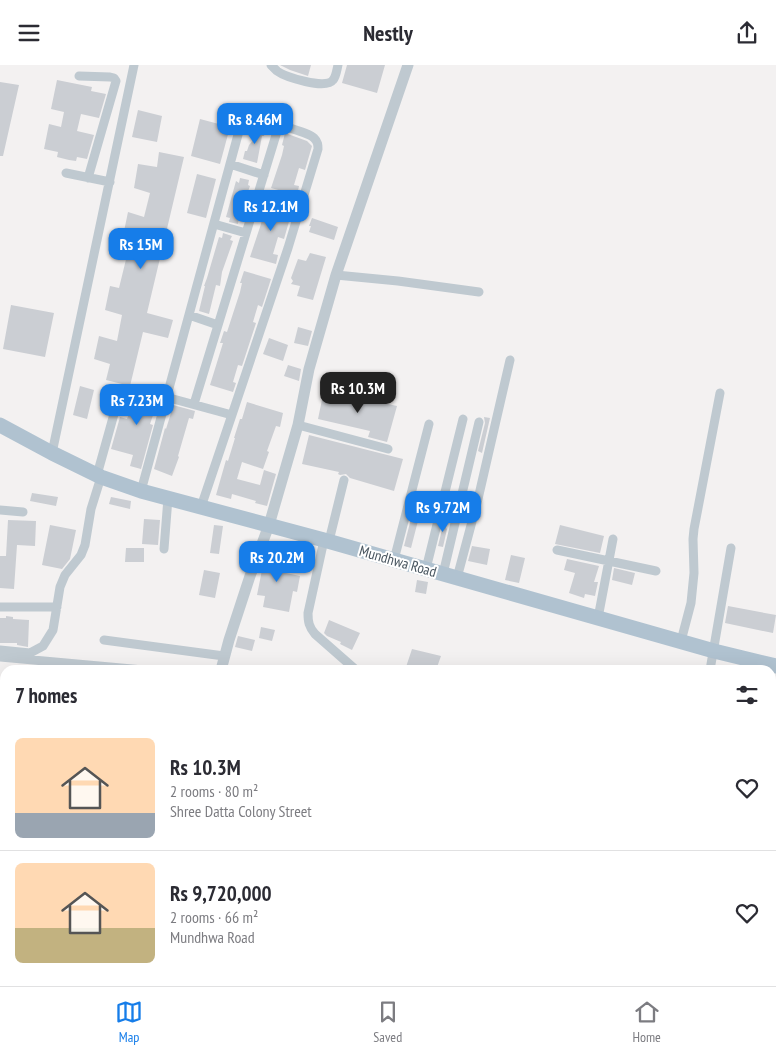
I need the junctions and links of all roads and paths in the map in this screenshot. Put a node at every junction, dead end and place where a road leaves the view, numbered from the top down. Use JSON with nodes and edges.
{"nodes":[{"id":1,"x":134,"y":65,"type":"edge"},
{"id":2,"x":271,"y":65,"type":"edge"},
{"id":3,"x":338,"y":65,"type":"edge"},
{"id":4,"x":408,"y":65,"type":"edge"},
{"id":5,"x":79,"y":76,"type":"dead end"},
{"id":6,"x":279,"y":125,"type":"junction"},
{"id":7,"x":230,"y":164,"type":"junction"},
{"id":8,"x":66,"y":173,"type":"dead end"},
{"id":9,"x":264,"y":175,"type":"junction"},
{"id":10,"x":88,"y":178,"type":"junction"},
{"id":11,"x":110,"y":182,"type":"junction"},
{"id":12,"x":214,"y":224,"type":"junction"},
{"id":13,"x":246,"y":233,"type":"junction"},
{"id":14,"x":336,"y":275,"type":"junction"},
{"id":15,"x":478,"y":293,"type":"dead end"},
{"id":16,"x":189,"y":315,"type":"junction"},
{"id":17,"x":218,"y":325,"type":"junction"},
{"id":18,"x":510,"y":360,"type":"dead end"},
{"id":19,"x":720,"y":393,"type":"dead end"},
{"id":20,"x":119,"y":396,"type":"dead end"},
{"id":21,"x":166,"y":397,"type":"junction"},
{"id":22,"x":194,"y":404,"type":"junction"},
{"id":23,"x":232,"y":415,"type":"junction"},
{"id":24,"x":463,"y":419,"type":"dead end"},
{"id":25,"x":479,"y":422,"type":"dead end"},
{"id":26,"x":429,"y":424,"type":"dead end"},
{"id":27,"x":0,"y":425,"type":"edge"},
{"id":28,"x":298,"y":425,"type":"junction"},
{"id":29,"x":388,"y":449,"type":"dead end"},
{"id":30,"x":52,"y":453,"type":"junction"},
{"id":31,"x":99,"y":476,"type":"junction"},
{"id":32,"x":344,"y":480,"type":"dead end"},
{"id":33,"x":141,"y":491,"type":"junction"},
{"id":34,"x":168,"y":498,"type":"junction"},
{"id":35,"x":202,"y":507,"type":"junction"},
{"id":36,"x":0,"y":510,"type":"edge"},
{"id":37,"x":23,"y":512,"type":"dead end"},
{"id":38,"x":269,"y":525,"type":"junction"},
{"id":39,"x":613,"y":539,"type":"dead end"},
{"id":40,"x":326,"y":541,"type":"junction"},
{"id":41,"x":731,"y":548,"type":"dead end"},
{"id":42,"x":164,"y":549,"type":"dead end"},
{"id":43,"x":557,"y":550,"type":"dead end"},
{"id":44,"x":394,"y":560,"type":"junction"},
{"id":45,"x":609,"y":562,"type":"junction"},
{"id":46,"x":426,"y":569,"type":"junction"},
{"id":47,"x":656,"y":571,"type":"dead end"},
{"id":48,"x":450,"y":576,"type":"junction"},
{"id":49,"x":0,"y":607,"type":"edge"},
{"id":50,"x":57,"y":607,"type":"junction"},
{"id":51,"x":598,"y":618,"type":"junction"},
{"id":52,"x":104,"y":640,"type":"dead end"},
{"id":53,"x":681,"y":641,"type":"junction"},
{"id":54,"x":0,"y":651,"type":"edge"},
{"id":55,"x":714,"y":651,"type":"junction"},
{"id":56,"x":224,"y":656,"type":"junction"},
{"id":57,"x":0,"y":657,"type":"edge"},
{"id":58,"x":88,"y":665,"type":"edge"},
{"id":59,"x":222,"y":665,"type":"edge"},
{"id":60,"x":350,"y":665,"type":"edge"},
{"id":61,"x":711,"y":665,"type":"edge"},
{"id":62,"x":776,"y":665,"type":"edge"}],
"edges":[{"from":1,"to":11,"type":"street"},
{"from":2,"to":3,"type":"street"},
{"from":4,"to":14,"type":"street"},
{"from":5,"to":10,"type":"street"},
{"from":6,"to":7,"type":"street"},
{"from":6,"to":9,"type":"street"},
{"from":6,"to":23,"type":"street"},
{"from":7,"to":9,"type":"street"},
{"from":7,"to":12,"type":"street"},
{"from":8,"to":10,"type":"street"},
{"from":9,"to":13,"type":"street"},
{"from":10,"to":11,"type":"street"},
{"from":11,"to":30,"type":"street"},
{"from":12,"to":13,"type":"street"},
{"from":12,"to":16,"type":"street"},
{"from":13,"to":17,"type":"street"},
{"from":14,"to":15,"type":"street"},
{"from":14,"to":28,"type":"street"},
{"from":16,"to":17,"type":"street"},
{"from":16,"to":21,"type":"street"},
{"from":17,"to":22,"type":"street"},
{"from":18,"to":48,"type":"street"},
{"from":19,"to":53,"type":"street"},
{"from":20,"to":31,"type":"street"},
{"from":21,"to":22,"type":"street"},
{"from":21,"to":33,"type":"street"},
{"from":22,"to":23,"type":"street"},
{"from":23,"to":35,"type":"street"},
{"from":24,"to":46,"type":"street"},
{"from":25,"to":48,"type":"street"},
{"from":26,"to":44,"type":"street"},
{"from":27,"to":30,"type":"main road","name":"Mundhwa Road"},
{"from":28,"to":29,"type":"street"},
{"from":28,"to":38,"type":"street"},
{"from":30,"to":31,"type":"main road","name":"Mundhwa Road"},
{"from":31,"to":33,"type":"main road","name":"Mundhwa Road"},
{"from":31,"to":50,"type":"street"},
{"from":32,"to":40,"type":"street"},
{"from":33,"to":34,"type":"main road","name":"Mundhwa Road"},
{"from":34,"to":35,"type":"main road","name":"Mundhwa Road"},
{"from":34,"to":42,"type":"street"},
{"from":35,"to":38,"type":"main road","name":"Mundhwa Road"},
{"from":36,"to":37,"type":"street"},
{"from":38,"to":40,"type":"main road","name":"Mundhwa Road"},
{"from":38,"to":56,"type":"street"},
{"from":39,"to":45,"type":"street"},
{"from":40,"to":44,"type":"main road","name":"Mundhwa Road"},
{"from":40,"to":60,"type":"street"},
{"from":41,"to":55,"type":"street"},
{"from":43,"to":45,"type":"street"},
{"from":44,"to":46,"type":"main road","name":"Mundhwa Road"},
{"from":45,"to":47,"type":"street"},
{"from":45,"to":51,"type":"street"},
{"from":46,"to":48,"type":"main road","name":"Mundhwa Road"},
{"from":48,"to":51,"type":"main road","name":"Mundhwa Road"},
{"from":49,"to":50,"type":"street"},
{"from":50,"to":54,"type":"street"},
{"from":51,"to":53,"type":"main road","name":"Mundhwa Road"},
{"from":52,"to":56,"type":"street"},
{"from":53,"to":55,"type":"main road","name":"Mundhwa Road"},
{"from":55,"to":61,"type":"street"},
{"from":55,"to":62,"type":"main road","name":"Mundhwa Road"},
{"from":56,"to":59,"type":"street"},
{"from":57,"to":58,"type":"street"}]}
